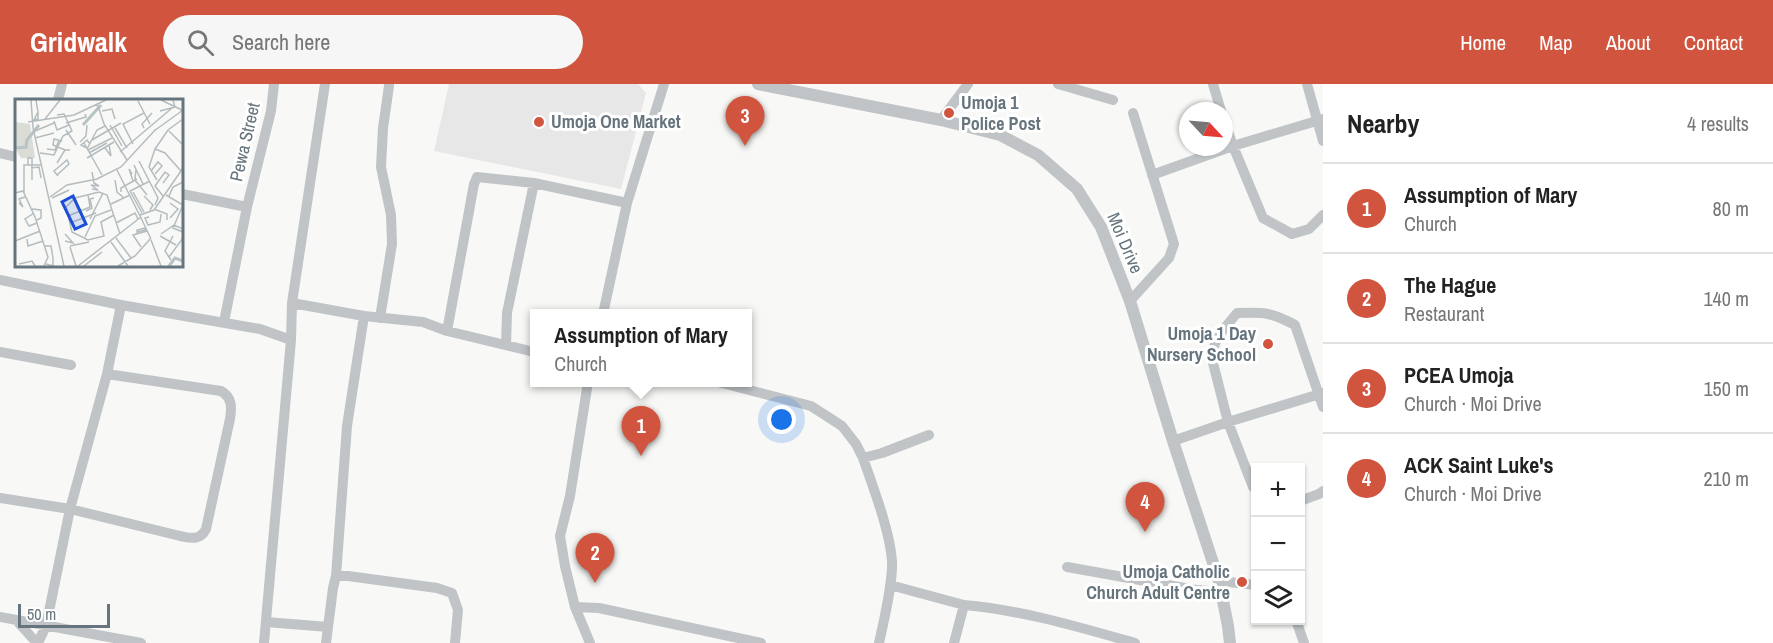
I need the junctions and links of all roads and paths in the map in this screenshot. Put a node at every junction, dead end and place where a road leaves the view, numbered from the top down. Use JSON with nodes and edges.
{"nodes":[{"id":1,"x":62,"y":84,"type":"edge"},
{"id":2,"x":274,"y":84,"type":"edge"},
{"id":3,"x":325,"y":84,"type":"edge"},
{"id":4,"x":664,"y":84,"type":"edge"},
{"id":5,"x":758,"y":84,"type":"edge"},
{"id":6,"x":968,"y":84,"type":"edge"},
{"id":7,"x":1058,"y":84,"type":"edge"},
{"id":8,"x":1213,"y":84,"type":"edge"},
{"id":9,"x":1307,"y":84,"type":"edge"},
{"id":10,"x":389,"y":86,"type":"dead end"},
{"id":11,"x":790,"y":87,"type":"edge"},
{"id":12,"x":58,"y":99,"type":"edge"},
{"id":13,"x":1113,"y":100,"type":"dead end"},
{"id":14,"x":1218,"y":102,"type":"edge"},
{"id":15,"x":1133,"y":113,"type":"dead end"},
{"id":16,"x":940,"y":120,"type":"junction"},
{"id":17,"x":1320,"y":120,"type":"edge"},
{"id":18,"x":1323,"y":141,"type":"edge"},
{"id":19,"x":1233,"y":146,"type":"joint"},
{"id":20,"x":0,"y":153,"type":"edge"},
{"id":21,"x":1205,"y":156,"type":"edge"},
{"id":22,"x":15,"y":157,"type":"edge"},
{"id":23,"x":1152,"y":175,"type":"junction"},
{"id":24,"x":534,"y":183,"type":"junction"},
{"id":25,"x":183,"y":194,"type":"edge"},
{"id":26,"x":627,"y":203,"type":"junction"},
{"id":27,"x":247,"y":207,"type":"junction"},
{"id":28,"x":1323,"y":215,"type":"edge"},
{"id":29,"x":0,"y":280,"type":"edge"},
{"id":30,"x":1130,"y":301,"type":"junction"},
{"id":31,"x":292,"y":303,"type":"junction"},
{"id":32,"x":121,"y":304,"type":"junction"},
{"id":33,"x":604,"y":309,"type":"edge"},
{"id":34,"x":364,"y":316,"type":"junction"},
{"id":35,"x":380,"y":318,"type":"junction"},
{"id":36,"x":224,"y":322,"type":"junction"},
{"id":37,"x":447,"y":331,"type":"junction"},
{"id":38,"x":291,"y":339,"type":"junction"},
{"id":39,"x":506,"y":345,"type":"junction"},
{"id":40,"x":530,"y":351,"type":"edge"},
{"id":41,"x":0,"y":352,"type":"edge"},
{"id":42,"x":71,"y":365,"type":"dead end"},
{"id":43,"x":107,"y":374,"type":"junction"},
{"id":44,"x":587,"y":387,"type":"edge"},
{"id":45,"x":737,"y":387,"type":"edge"},
{"id":46,"x":1321,"y":393,"type":"edge"},
{"id":47,"x":1323,"y":406,"type":"edge"},
{"id":48,"x":1228,"y":422,"type":"junction"},
{"id":49,"x":929,"y":435,"type":"dead end"},
{"id":50,"x":1173,"y":441,"type":"junction"},
{"id":51,"x":863,"y":458,"type":"junction"},
{"id":52,"x":1251,"y":482,"type":"edge"},
{"id":53,"x":1323,"y":490,"type":"edge"},
{"id":54,"x":0,"y":498,"type":"edge"},
{"id":55,"x":1305,"y":499,"type":"edge"},
{"id":56,"x":70,"y":508,"type":"junction"},
{"id":57,"x":1066,"y":567,"type":"dead end"},
{"id":58,"x":336,"y":576,"type":"junction"},
{"id":59,"x":890,"y":585,"type":"junction"},
{"id":60,"x":1251,"y":585,"type":"edge"},
{"id":61,"x":1220,"y":587,"type":"junction"},
{"id":62,"x":964,"y":604,"type":"junction"},
{"id":63,"x":575,"y":607,"type":"junction"},
{"id":64,"x":0,"y":617,"type":"edge"},
{"id":65,"x":16,"y":620,"type":"junction"},
{"id":66,"x":266,"y":622,"type":"junction"},
{"id":67,"x":1297,"y":625,"type":"edge"},
{"id":68,"x":46,"y":627,"type":"junction"},
{"id":69,"x":328,"y":627,"type":"junction"},
{"id":70,"x":38,"y":643,"type":"edge"},
{"id":71,"x":141,"y":643,"type":"edge"},
{"id":72,"x":264,"y":643,"type":"edge"},
{"id":73,"x":326,"y":643,"type":"edge"},
{"id":74,"x":455,"y":643,"type":"edge"},
{"id":75,"x":590,"y":643,"type":"edge"},
{"id":76,"x":761,"y":643,"type":"edge"},
{"id":77,"x":879,"y":643,"type":"edge"},
{"id":78,"x":954,"y":643,"type":"edge"},
{"id":79,"x":1135,"y":643,"type":"edge"},
{"id":80,"x":1230,"y":643,"type":"edge"},
{"id":81,"x":1304,"y":643,"type":"edge"}],
"edges":[{"from":1,"to":12,"type":"street"},
{"from":2,"to":27,"type":"street","name":"Pewa Street"},
{"from":3,"to":31,"type":"street"},
{"from":4,"to":26,"type":"street"},
{"from":5,"to":11,"type":"street","name":"Moi Drive"},
{"from":6,"to":16,"type":"street"},
{"from":7,"to":13,"type":"street"},
{"from":8,"to":14,"type":"street"},
{"from":9,"to":17,"type":"street"},
{"from":10,"to":35,"type":"street"},
{"from":11,"to":16,"type":"street","name":"Moi Drive"},
{"from":15,"to":23,"type":"street"},
{"from":16,"to":30,"type":"street","name":"Moi Drive"},
{"from":17,"to":18,"type":"street"},
{"from":17,"to":19,"type":"street"},
{"from":19,"to":28,"type":"street"},
{"from":20,"to":22,"type":"street"},
{"from":21,"to":23,"type":"street"},
{"from":23,"to":30,"type":"street"},
{"from":24,"to":26,"type":"street"},
{"from":24,"to":37,"type":"street"},
{"from":24,"to":39,"type":"street"},
{"from":25,"to":27,"type":"street","name":"Pewa Street"},
{"from":26,"to":33,"type":"street"},
{"from":27,"to":36,"type":"street","name":"Pewa Street"},
{"from":29,"to":32,"type":"street"},
{"from":30,"to":50,"type":"street","name":"Moi Drive"},
{"from":31,"to":34,"type":"street"},
{"from":31,"to":38,"type":"street"},
{"from":32,"to":36,"type":"street"},
{"from":32,"to":43,"type":"street"},
{"from":34,"to":35,"type":"street"},
{"from":34,"to":58,"type":"street"},
{"from":35,"to":37,"type":"street"},
{"from":36,"to":38,"type":"street"},
{"from":37,"to":39,"type":"street"},
{"from":38,"to":66,"type":"street"},
{"from":39,"to":40,"type":"street"},
{"from":41,"to":42,"type":"street"},
{"from":43,"to":56,"type":"street"},
{"from":43,"to":56,"type":"street"},
{"from":44,"to":63,"type":"street"},
{"from":45,"to":51,"type":"street"},
{"from":46,"to":47,"type":"street"},
{"from":46,"to":48,"type":"street"},
{"from":46,"to":48,"type":"street"},
{"from":48,"to":50,"type":"street"},
{"from":48,"to":52,"type":"street"},
{"from":49,"to":51,"type":"street"},
{"from":50,"to":61,"type":"street","name":"Moi Drive"},
{"from":51,"to":59,"type":"street"},
{"from":53,"to":55,"type":"street"},
{"from":54,"to":56,"type":"street"},
{"from":56,"to":68,"type":"street"},
{"from":57,"to":61,"type":"street"},
{"from":58,"to":69,"type":"street"},
{"from":58,"to":74,"type":"street"},
{"from":59,"to":62,"type":"street"},
{"from":59,"to":77,"type":"street"},
{"from":60,"to":61,"type":"street"},
{"from":61,"to":80,"type":"street","name":"Moi Drive"},
{"from":62,"to":78,"type":"street"},
{"from":62,"to":79,"type":"street"},
{"from":63,"to":75,"type":"street"},
{"from":63,"to":76,"type":"street"},
{"from":64,"to":65,"type":"street"},
{"from":65,"to":68,"type":"street"},
{"from":65,"to":70,"type":"street"},
{"from":66,"to":69,"type":"street"},
{"from":66,"to":72,"type":"street"},
{"from":67,"to":81,"type":"street"},
{"from":68,"to":70,"type":"street"},
{"from":68,"to":71,"type":"street"},
{"from":69,"to":73,"type":"street"}]}
